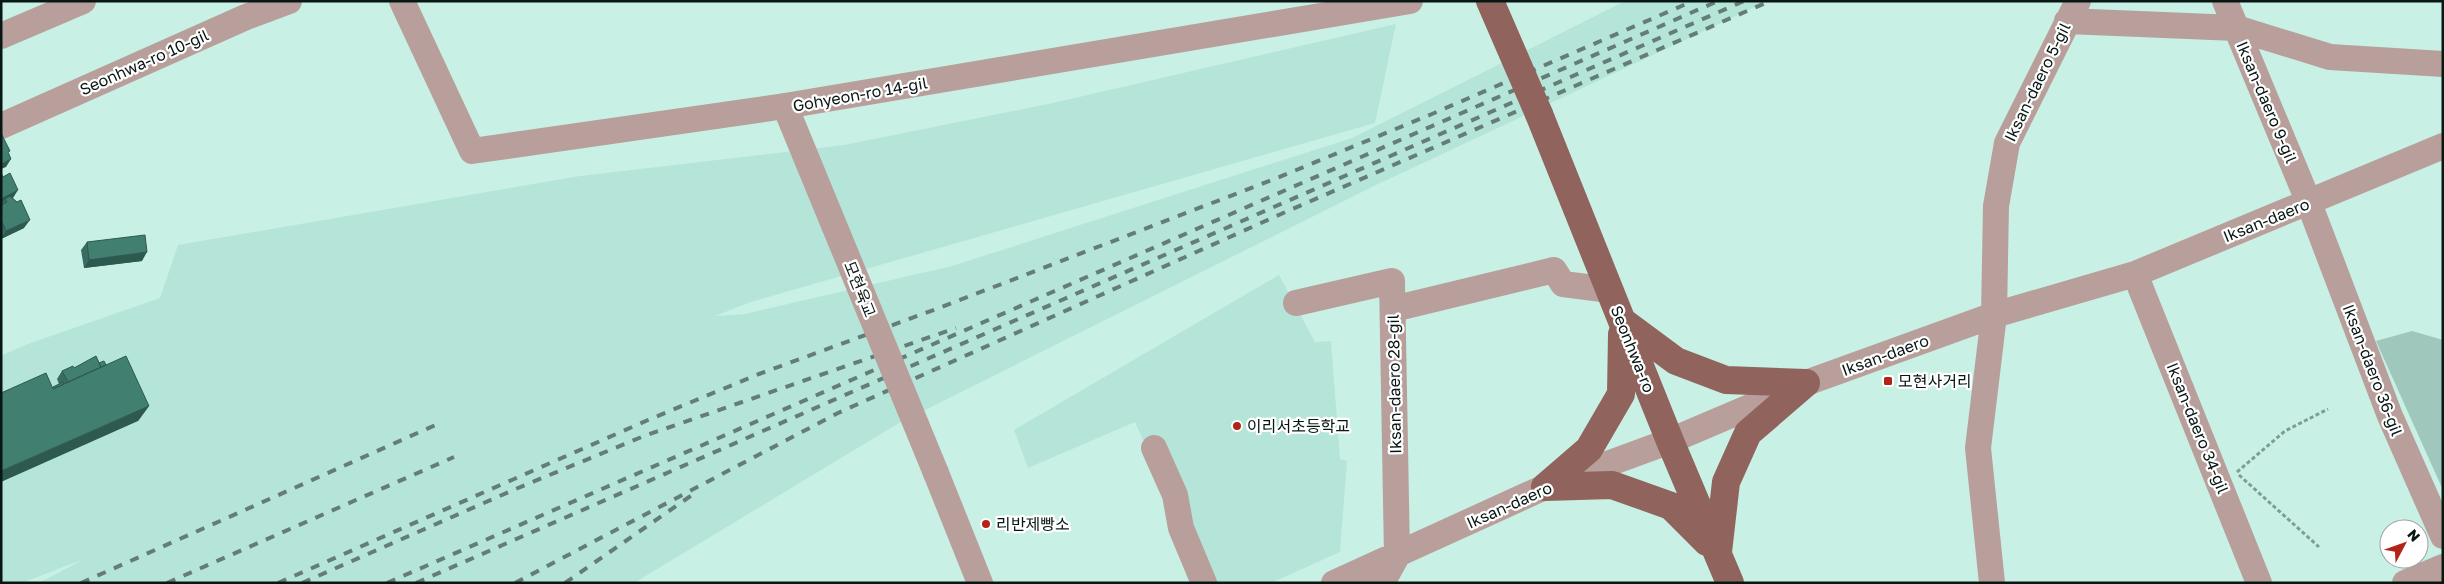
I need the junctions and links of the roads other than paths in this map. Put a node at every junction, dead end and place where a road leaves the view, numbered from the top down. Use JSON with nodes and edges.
{"nodes":[{"id":1,"x":83,"y":1,"type":"edge"},
{"id":2,"x":289,"y":1,"type":"edge"},
{"id":3,"x":402,"y":1,"type":"edge"},
{"id":4,"x":1410,"y":1,"type":"edge"},
{"id":5,"x":1490,"y":1,"type":"edge"},
{"id":6,"x":2225,"y":1,"type":"edge"},
{"id":7,"x":242,"y":9,"type":"edge"},
{"id":8,"x":2072,"y":11,"type":"edge"},
{"id":9,"x":2236,"y":28,"type":"junction"},
{"id":10,"x":1,"y":36,"type":"edge"},
{"id":11,"x":2443,"y":64,"type":"edge"},
{"id":12,"x":785,"y":106,"type":"junction"},
{"id":13,"x":1,"y":126,"type":"edge"},
{"id":14,"x":2443,"y":146,"type":"edge"},
{"id":15,"x":2309,"y":203,"type":"junction"},
{"id":16,"x":2135,"y":274,"type":"junction"},
{"id":17,"x":1610,"y":290,"type":"junction"},
{"id":18,"x":1296,"y":303,"type":"dead end"},
{"id":19,"x":1393,"y":309,"type":"junction"},
{"id":20,"x":1994,"y":315,"type":"junction"},
{"id":21,"x":1622,"y":320,"type":"junction"},
{"id":22,"x":1806,"y":383,"type":"junction"},
{"id":23,"x":1670,"y":441,"type":"junction"},
{"id":24,"x":1154,"y":448,"type":"dead end"},
{"id":25,"x":1545,"y":487,"type":"junction"},
{"id":26,"x":2443,"y":536,"type":"edge"},
{"id":27,"x":1718,"y":554,"type":"junction"},
{"id":28,"x":1397,"y":556,"type":"junction"},
{"id":29,"x":2443,"y":567,"type":"edge"},
{"id":30,"x":980,"y":583,"type":"edge"},
{"id":31,"x":1204,"y":583,"type":"edge"},
{"id":32,"x":1334,"y":583,"type":"edge"},
{"id":33,"x":1382,"y":583,"type":"edge"},
{"id":34,"x":1730,"y":583,"type":"edge"},
{"id":35,"x":1992,"y":583,"type":"edge"},
{"id":36,"x":2260,"y":583,"type":"edge"},
{"id":37,"x":2405,"y":583,"type":"edge"}],
"edges":[{"from":1,"to":10,"type":"street"},
{"from":2,"to":7,"type":"street","name":"Seonhwa-ro 10-gil"},
{"from":3,"to":12,"type":"street","name":"Gohyeon-ro 14-gil"},
{"from":4,"to":12,"type":"street","name":"Gohyeon-ro 14-gil"},
{"from":5,"to":17,"type":"main road","name":"Seonhwa-ro","bridge":true},
{"from":6,"to":9,"type":"street","name":"Iksan-daero 9-gil"},
{"from":7,"to":13,"type":"street","name":"Seonhwa-ro 10-gil"},
{"from":8,"to":9,"type":"street"},
{"from":8,"to":20,"type":"street","name":"Iksan-daero 5-gil"},
{"from":9,"to":11,"type":"street"},
{"from":9,"to":15,"type":"street","name":"Iksan-daero 9-gil"},
{"from":12,"to":30,"type":"street","name":"모현육교","bridge":true},
{"from":14,"to":15,"type":"street","name":"Iksan-daero"},
{"from":15,"to":16,"type":"street","name":"Iksan-daero"},
{"from":15,"to":26,"type":"street","name":"Iksan-daero 36-gil"},
{"from":16,"to":20,"type":"street","name":"Iksan-daero"},
{"from":16,"to":36,"type":"street","name":"Iksan-daero 34-gil"},
{"from":17,"to":19,"type":"street"},
{"from":17,"to":21,"type":"main road","name":"Seonhwa-ro"},
{"from":18,"to":19,"type":"street","name":"Iksan-daero 28-gil"},
{"from":19,"to":28,"type":"street","name":"Iksan-daero 28-gil"},
{"from":20,"to":22,"type":"street","name":"Iksan-daero"},
{"from":20,"to":35,"type":"street","name":"Iksan-daero 5-gil"},
{"from":21,"to":22,"type":"main road"},
{"from":21,"to":23,"type":"main road","name":"Seonhwa-ro"},
{"from":21,"to":25,"type":"main road"},
{"from":22,"to":23,"type":"street","name":"Iksan-daero"},
{"from":22,"to":27,"type":"main road"},
{"from":23,"to":25,"type":"street","name":"Iksan-daero"},
{"from":23,"to":27,"type":"main road","name":"Seonhwa-ro"},
{"from":24,"to":31,"type":"street"},
{"from":25,"to":27,"type":"main road"},
{"from":25,"to":28,"type":"street","name":"Iksan-daero"},
{"from":27,"to":34,"type":"main road","name":"Seonhwa-ro"},
{"from":28,"to":32,"type":"street","name":"Iksan-daero"},
{"from":28,"to":33,"type":"street","name":"Iksan-daero 28-gil"},
{"from":29,"to":37,"type":"street"}]}
